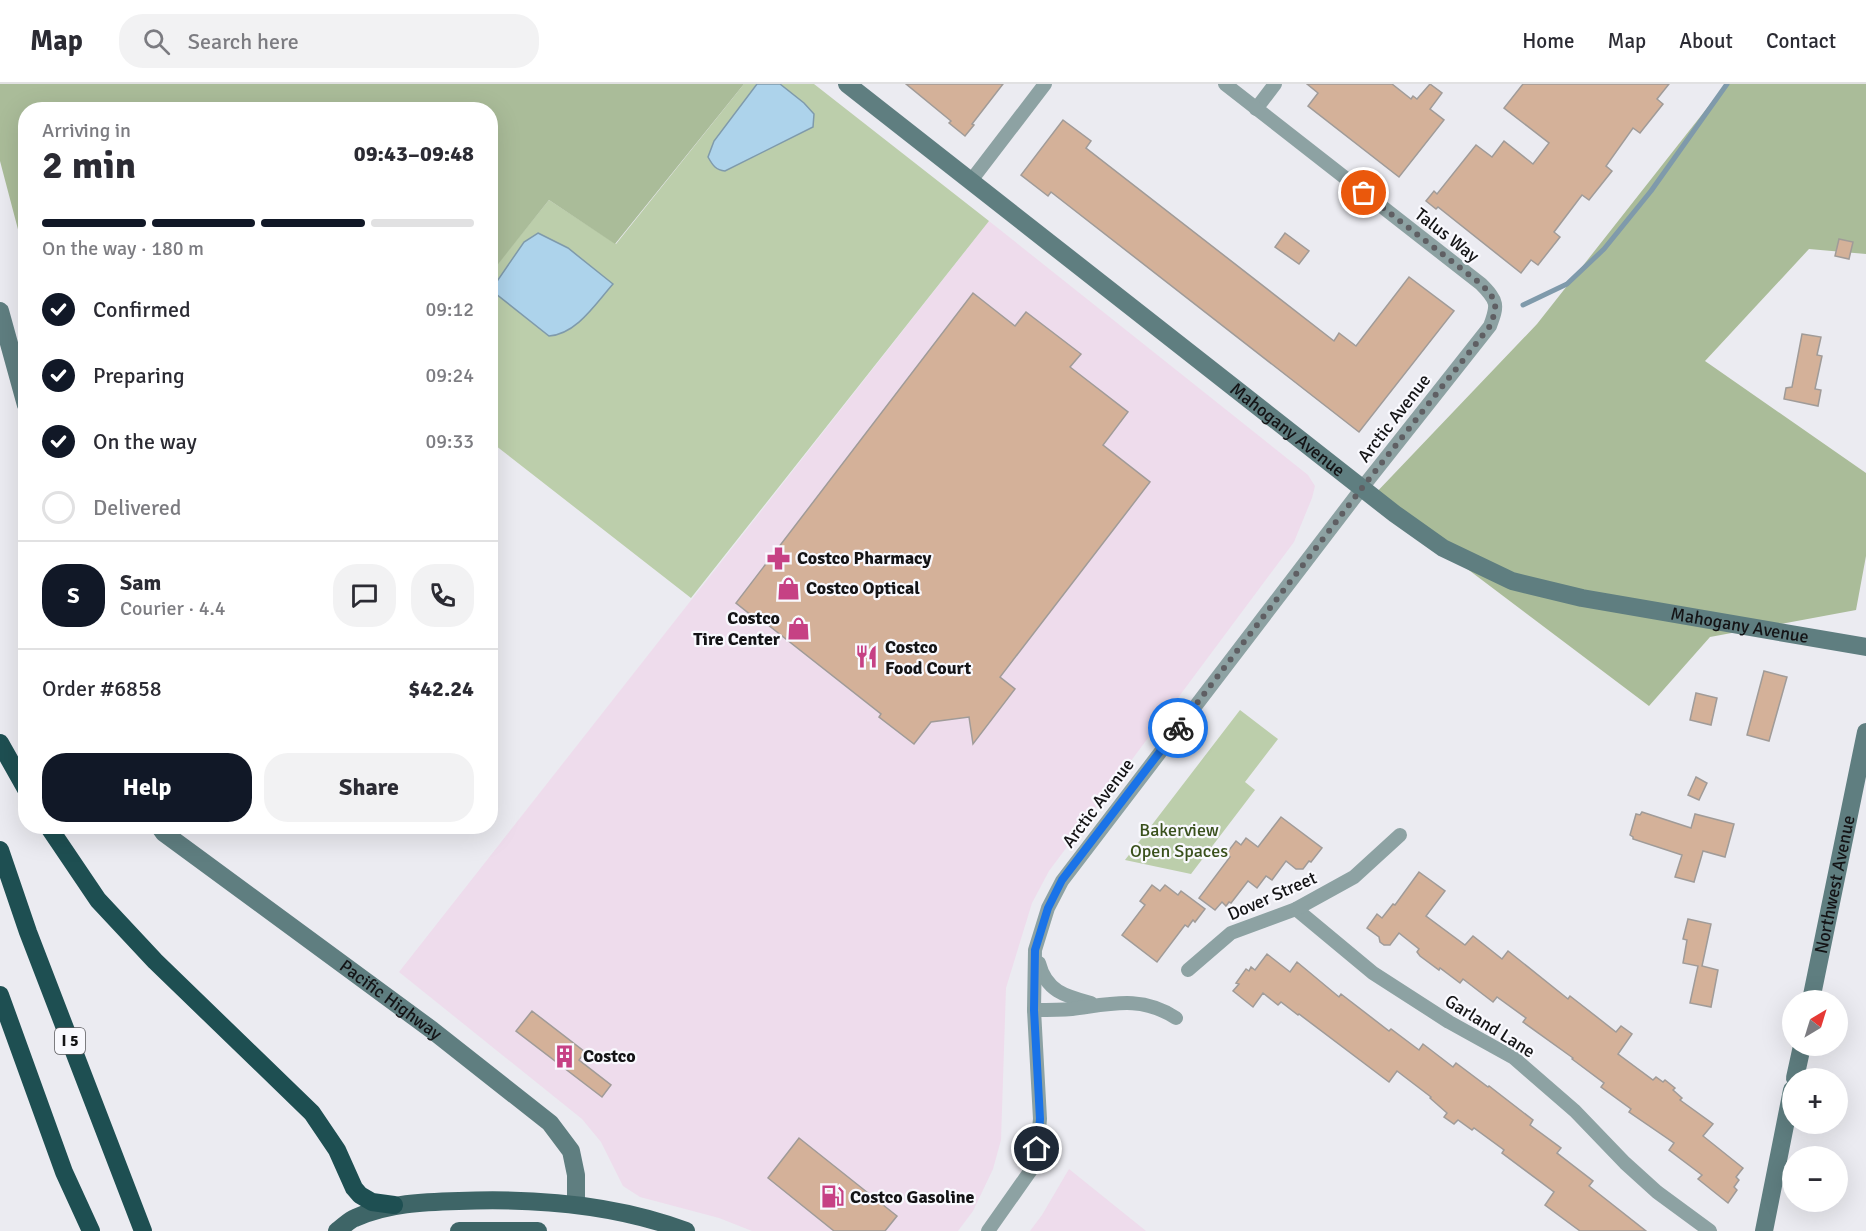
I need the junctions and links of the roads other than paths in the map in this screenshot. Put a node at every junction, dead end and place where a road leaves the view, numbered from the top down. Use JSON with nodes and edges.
{"nodes":[{"id":1,"x":847,"y":84,"type":"edge"},
{"id":2,"x":1045,"y":84,"type":"edge"},
{"id":3,"x":1224,"y":84,"type":"edge"},
{"id":4,"x":1275,"y":84,"type":"edge"},
{"id":5,"x":1256,"y":109,"type":"junction"},
{"id":6,"x":970,"y":182,"type":"junction"},
{"id":7,"x":1496,"y":310,"type":"joint"},
{"id":8,"x":0,"y":312,"type":"edge"},
{"id":9,"x":18,"y":376,"type":"edge"},
{"id":10,"x":1362,"y":488,"type":"junction"},
{"id":11,"x":1866,"y":647,"type":"edge"},
{"id":12,"x":1866,"y":732,"type":"edge"},
{"id":13,"x":0,"y":743,"type":"edge"},
{"id":14,"x":18,"y":775,"type":"edge"},
{"id":15,"x":53,"y":834,"type":"edge"},
{"id":16,"x":165,"y":834,"type":"edge"},
{"id":17,"x":1400,"y":836,"type":"dead end"},
{"id":18,"x":0,"y":850,"type":"edge"},
{"id":19,"x":1296,"y":909,"type":"junction"},
{"id":20,"x":1035,"y":950,"type":"junction"},
{"id":21,"x":1188,"y":970,"type":"dead end"},
{"id":22,"x":1813,"y":990,"type":"edge"},
{"id":23,"x":0,"y":995,"type":"edge"},
{"id":24,"x":1096,"y":1004,"type":"junction"},
{"id":25,"x":1034,"y":1010,"type":"junction"},
{"id":26,"x":1176,"y":1018,"type":"dead end"},
{"id":27,"x":1783,"y":1134,"type":"edge"},
{"id":28,"x":576,"y":1204,"type":"junction"},
{"id":29,"x":394,"y":1205,"type":"junction"},
{"id":30,"x":91,"y":1231,"type":"edge"},
{"id":31,"x":143,"y":1231,"type":"edge"},
{"id":32,"x":337,"y":1231,"type":"edge"},
{"id":33,"x":459,"y":1231,"type":"edge"},
{"id":34,"x":538,"y":1231,"type":"edge"},
{"id":35,"x":686,"y":1231,"type":"edge"},
{"id":36,"x":987,"y":1231,"type":"edge"},
{"id":37,"x":1710,"y":1231,"type":"edge"},
{"id":38,"x":1764,"y":1231,"type":"edge"}],
"edges":[{"from":1,"to":6,"type":"street","name":"Mahogany Avenue"},
{"from":2,"to":6,"type":"street"},
{"from":3,"to":5,"type":"street","name":"Talus Way"},
{"from":4,"to":5,"type":"street"},
{"from":5,"to":7,"type":"street","name":"Talus Way"},
{"from":6,"to":10,"type":"street","name":"Mahogany Avenue"},
{"from":7,"to":10,"type":"street","name":"Arctic Avenue"},
{"from":8,"to":9,"type":"street"},
{"from":10,"to":11,"type":"street","name":"Mahogany Avenue"},
{"from":10,"to":20,"type":"street","name":"Arctic Avenue"},
{"from":12,"to":22,"type":"street","name":"Northwest Avenue"},
{"from":13,"to":14,"type":"highway"},
{"from":15,"to":29,"type":"highway"},
{"from":16,"to":28,"type":"street","name":"Pacific Highway"},
{"from":17,"to":19,"type":"street","name":"Dover Street"},
{"from":18,"to":31,"type":"highway","number":"I 5"},
{"from":19,"to":21,"type":"street","name":"Dover Street"},
{"from":19,"to":37,"type":"street","name":"Garland Lane"},
{"from":20,"to":24,"type":"street"},
{"from":20,"to":25,"type":"street","name":"Arctic Avenue"},
{"from":23,"to":30,"type":"highway"},
{"from":24,"to":25,"type":"street"},
{"from":24,"to":26,"type":"street"},
{"from":25,"to":36,"type":"street","name":"Arctic Avenue"},
{"from":27,"to":38,"type":"street"},
{"from":28,"to":29,"type":"main road"},
{"from":28,"to":35,"type":"main road"},
{"from":29,"to":32,"type":"main road"},
{"from":33,"to":34,"type":"main road"}]}
